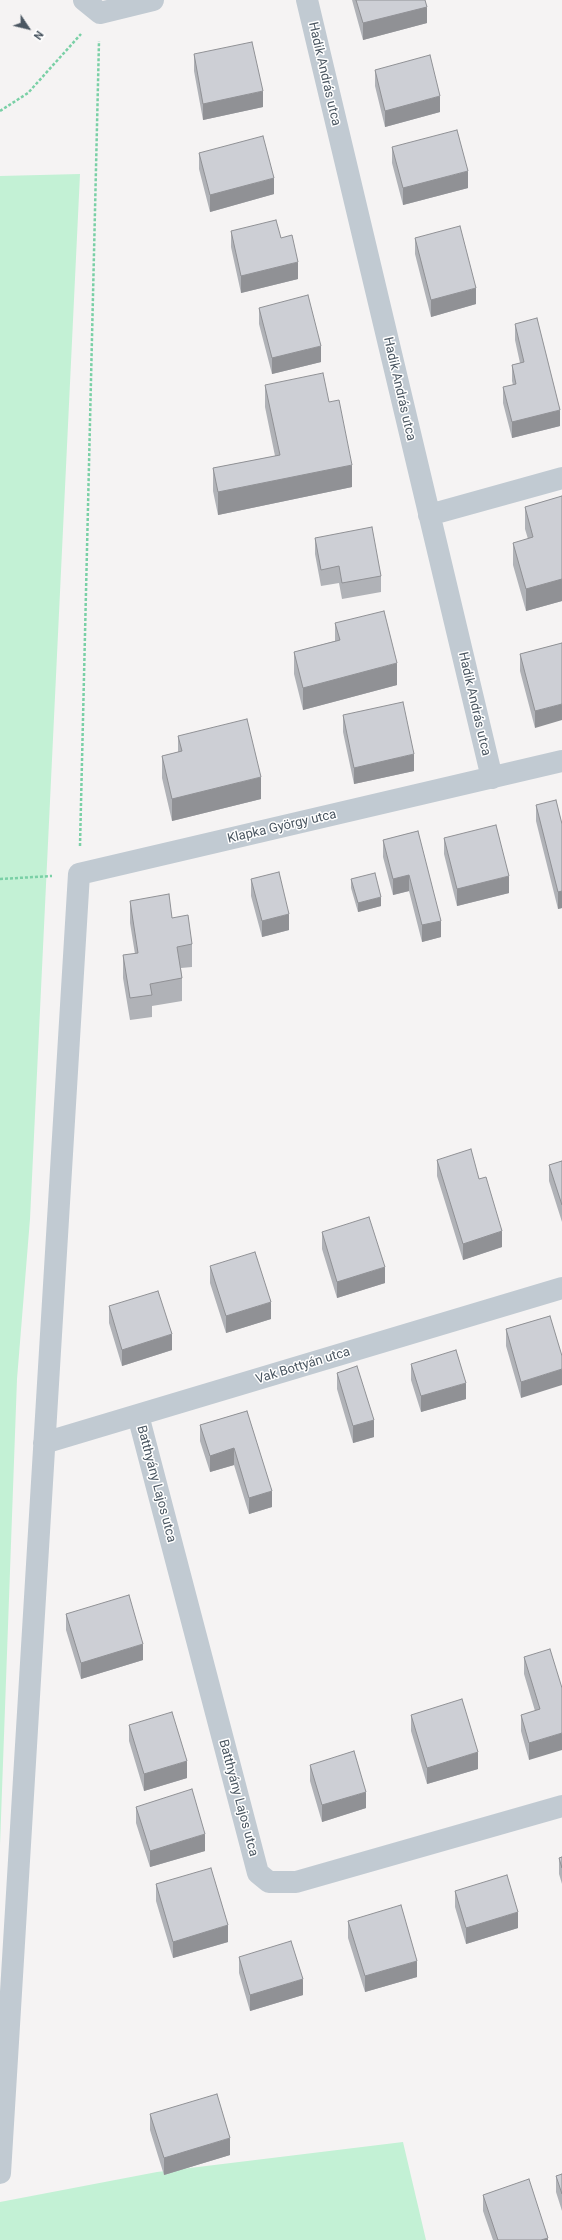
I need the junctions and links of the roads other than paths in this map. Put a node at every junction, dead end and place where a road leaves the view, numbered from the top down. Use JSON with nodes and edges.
{"nodes":[{"id":1,"x":152,"y":0,"type":"edge"},
{"id":2,"x":307,"y":0,"type":"edge"},
{"id":3,"x":92,"y":6,"type":"edge"},
{"id":4,"x":562,"y":478,"type":"edge"},
{"id":5,"x":429,"y":515,"type":"junction"},
{"id":6,"x":562,"y":761,"type":"edge"},
{"id":7,"x":492,"y":778,"type":"junction"},
{"id":8,"x":562,"y":1288,"type":"edge"},
{"id":9,"x":138,"y":1415,"type":"junction"},
{"id":10,"x":44,"y":1444,"type":"junction"},
{"id":11,"x":562,"y":1806,"type":"edge"},
{"id":12,"x":0,"y":2173,"type":"edge"}],
"edges":[{"from":1,"to":3,"type":"street"},
{"from":2,"to":5,"type":"street","name":"Hadik András utca"},
{"from":4,"to":5,"type":"street"},
{"from":5,"to":7,"type":"street","name":"Hadik András utca"},
{"from":6,"to":7,"type":"street","name":"Klapka György utca"},
{"from":7,"to":10,"type":"street","name":"Klapka György utca"},
{"from":8,"to":9,"type":"street","name":"Vak Bottyán utca"},
{"from":9,"to":10,"type":"street","name":"Vak Bottyán utca"},
{"from":9,"to":11,"type":"street","name":"Batthyány Lajos utca"},
{"from":10,"to":12,"type":"street"}]}
